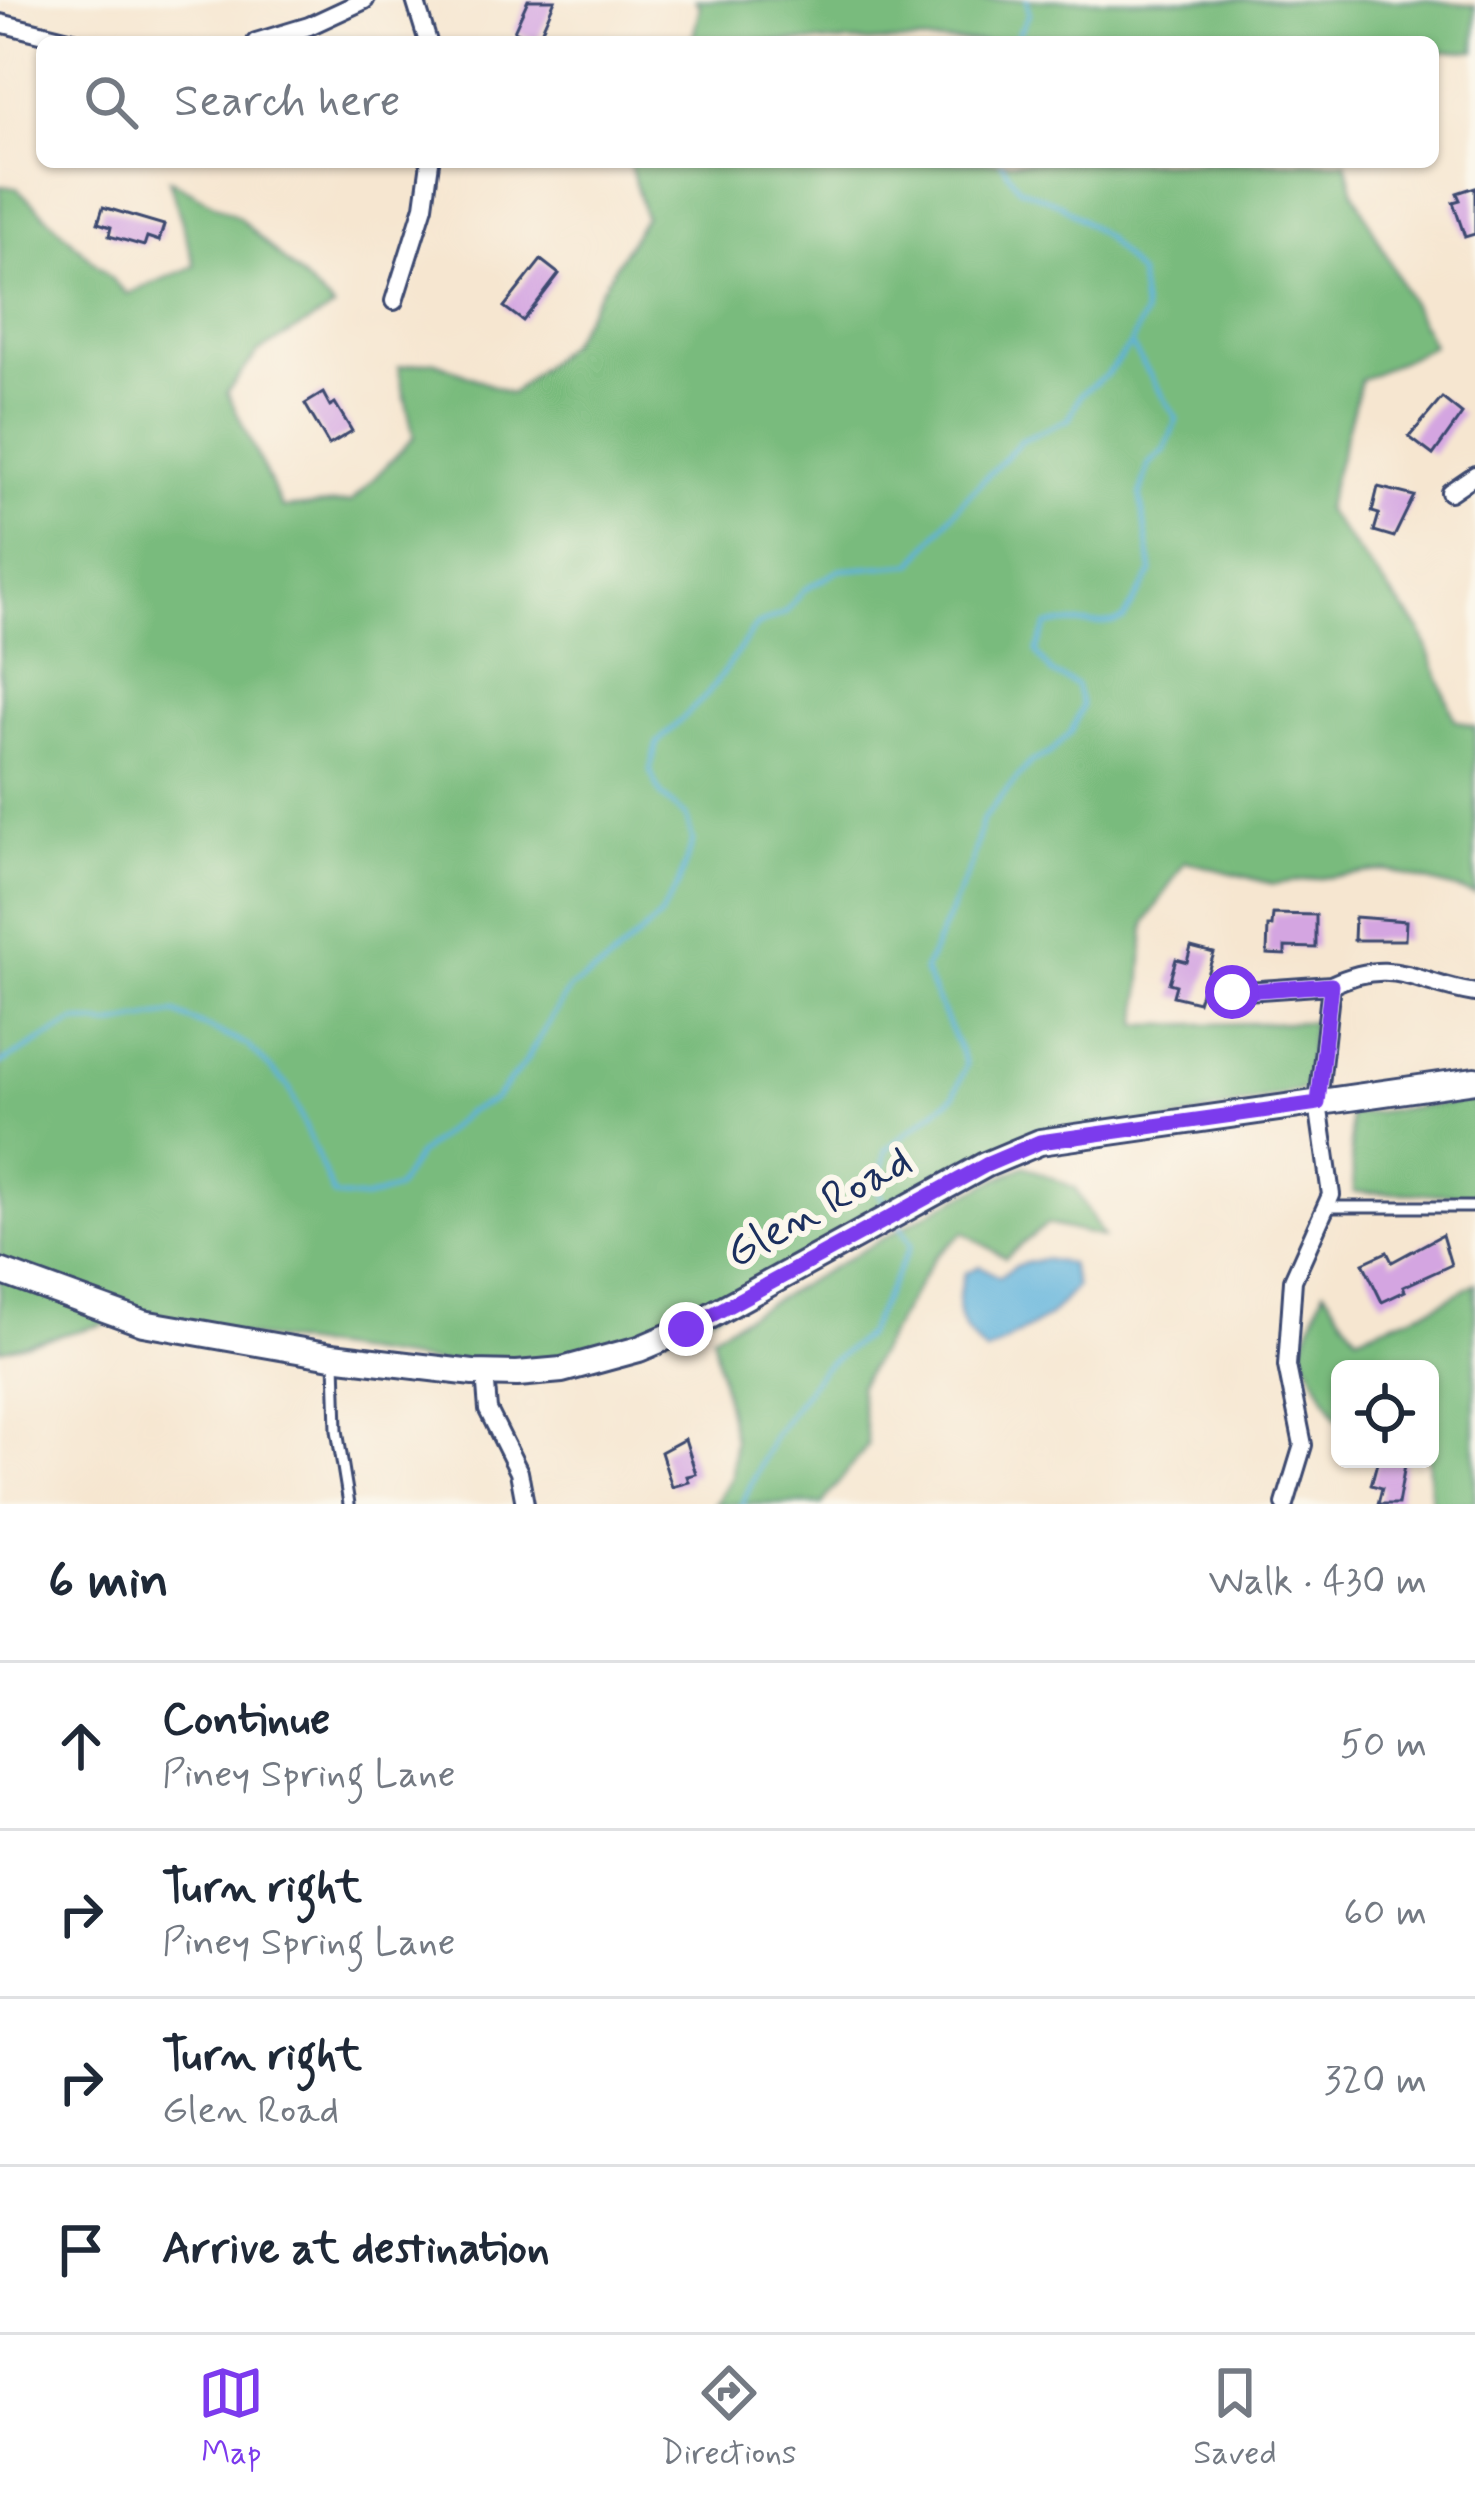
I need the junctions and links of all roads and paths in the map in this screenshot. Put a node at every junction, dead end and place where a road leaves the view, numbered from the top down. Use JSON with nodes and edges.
{"nodes":[{"id":1,"x":365,"y":0,"type":"edge"},
{"id":2,"x":415,"y":0,"type":"edge"},
{"id":3,"x":0,"y":23,"type":"edge"},
{"id":4,"x":53,"y":36,"type":"edge"},
{"id":5,"x":276,"y":36,"type":"edge"},
{"id":6,"x":426,"y":36,"type":"edge"},
{"id":7,"x":429,"y":168,"type":"edge"},
{"id":8,"x":394,"y":301,"type":"dead end"},
{"id":9,"x":1475,"y":475,"type":"edge"},
{"id":10,"x":1450,"y":492,"type":"dead end"},
{"id":11,"x":1331,"y":985,"type":"junction"},
{"id":12,"x":1232,"y":992,"type":"dead end"},
{"id":13,"x":1475,"y":994,"type":"edge"},
{"id":14,"x":1475,"y":1080,"type":"edge"},
{"id":15,"x":1318,"y":1103,"type":"junction"},
{"id":16,"x":1326,"y":1207,"type":"junction"},
{"id":17,"x":1475,"y":1207,"type":"edge"},
{"id":18,"x":0,"y":1271,"type":"edge"},
{"id":19,"x":335,"y":1356,"type":"junction"},
{"id":20,"x":485,"y":1373,"type":"junction"},
{"id":21,"x":349,"y":1504,"type":"edge"},
{"id":22,"x":525,"y":1504,"type":"edge"},
{"id":23,"x":1285,"y":1504,"type":"edge"}],
"edges":[{"from":1,"to":5,"type":"street"},
{"from":2,"to":6,"type":"street"},
{"from":3,"to":4,"type":"street"},
{"from":7,"to":8,"type":"street"},
{"from":9,"to":10,"type":"street"},
{"from":11,"to":12,"type":"street"},
{"from":11,"to":13,"type":"street"},
{"from":11,"to":15,"type":"street"},
{"from":14,"to":15,"type":"main road","name":"Glen Road"},
{"from":15,"to":16,"type":"street"},
{"from":15,"to":20,"type":"main road","name":"Glen Road"},
{"from":16,"to":17,"type":"lane"},
{"from":16,"to":23,"type":"street"},
{"from":18,"to":19,"type":"main road","name":"Glen Road"},
{"from":19,"to":20,"type":"main road","name":"Glen Road"},
{"from":19,"to":21,"type":"lane"},
{"from":20,"to":22,"type":"street"}]}
